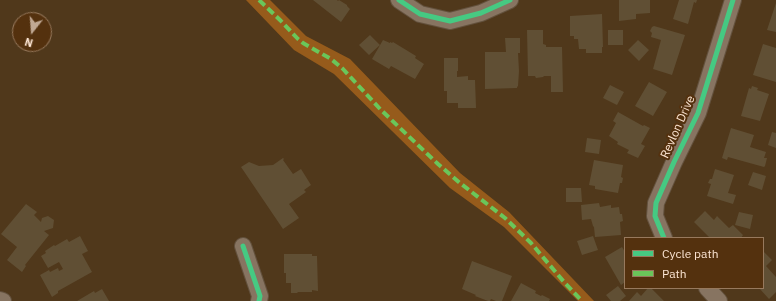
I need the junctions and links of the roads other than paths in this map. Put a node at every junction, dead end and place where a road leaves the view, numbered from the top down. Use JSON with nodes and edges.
{"nodes":[{"id":1,"x":399,"y":0,"type":"edge"},
{"id":2,"x":510,"y":0,"type":"edge"},
{"id":3,"x":733,"y":0,"type":"edge"},
{"id":4,"x":664,"y":237,"type":"edge"},
{"id":5,"x":243,"y":246,"type":"dead end"},
{"id":6,"x":708,"y":289,"type":"edge"},
{"id":7,"x":0,"y":300,"type":"edge"},
{"id":8,"x":3,"y":301,"type":"edge"},
{"id":9,"x":259,"y":301,"type":"edge"},
{"id":10,"x":719,"y":301,"type":"edge"}],
"edges":[{"from":1,"to":2,"type":"street"},
{"from":3,"to":4,"type":"street","name":"Revlon Drive"},
{"from":5,"to":9,"type":"street"},
{"from":6,"to":10,"type":"street"},
{"from":7,"to":8,"type":"street"}]}
